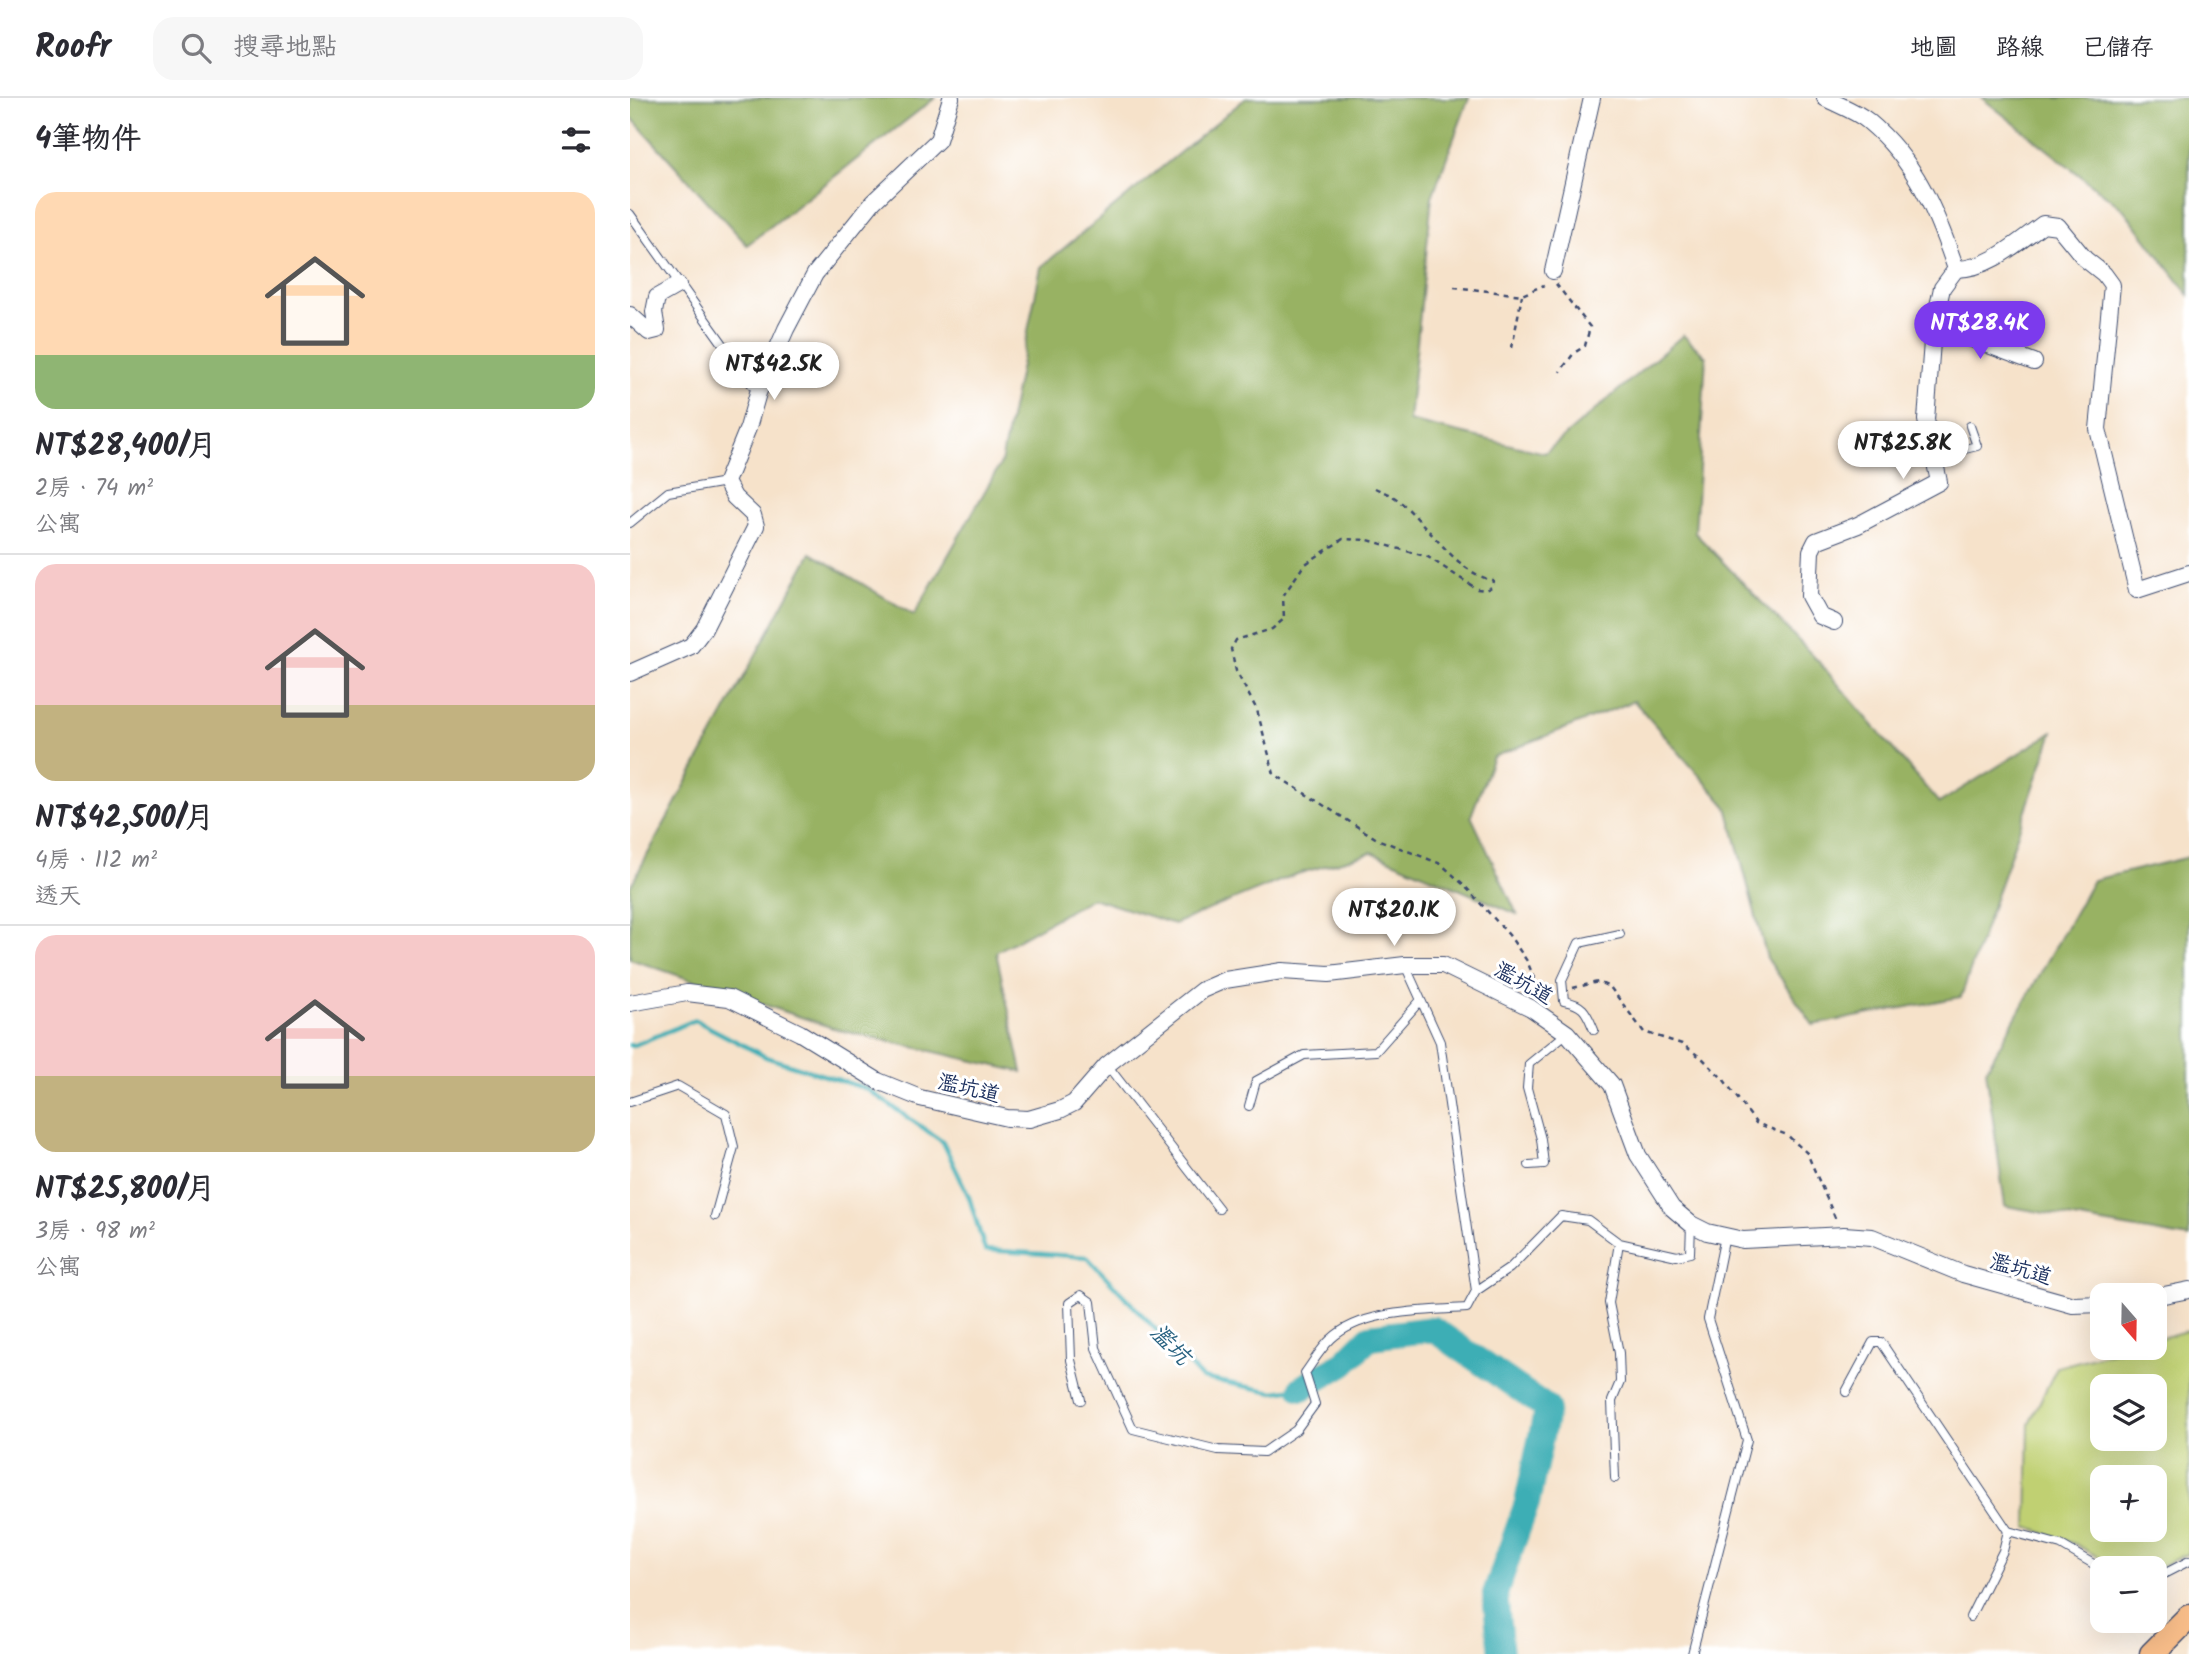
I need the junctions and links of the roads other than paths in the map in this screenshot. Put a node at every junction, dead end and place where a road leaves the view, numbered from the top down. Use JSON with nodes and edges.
{"nodes":[{"id":1,"x":951,"y":98,"type":"edge"},
{"id":2,"x":1592,"y":98,"type":"edge"},
{"id":3,"x":1825,"y":98,"type":"edge"},
{"id":4,"x":630,"y":214,"type":"edge"},
{"id":5,"x":1956,"y":269,"type":"junction"},
{"id":6,"x":1553,"y":271,"type":"dead end"},
{"id":7,"x":678,"y":285,"type":"junction"},
{"id":8,"x":630,"y":315,"type":"edge"},
{"id":9,"x":1933,"y":329,"type":"junction"},
{"id":10,"x":2034,"y":362,"type":"dead end"},
{"id":11,"x":758,"y":393,"type":"junction"},
{"id":12,"x":1970,"y":426,"type":"dead end"},
{"id":13,"x":1933,"y":457,"type":"junction"},
{"id":14,"x":726,"y":482,"type":"junction"},
{"id":15,"x":630,"y":523,"type":"edge"},
{"id":16,"x":2189,"y":573,"type":"edge"},
{"id":17,"x":1834,"y":622,"type":"dead end"},
{"id":18,"x":630,"y":673,"type":"edge"},
{"id":19,"x":1620,"y":934,"type":"dead end"},
{"id":20,"x":1405,"y":965,"type":"junction"},
{"id":21,"x":1420,"y":1001,"type":"junction"},
{"id":22,"x":630,"y":1003,"type":"edge"},
{"id":23,"x":1594,"y":1030,"type":"dead end"},
{"id":24,"x":1567,"y":1033,"type":"junction"},
{"id":25,"x":1107,"y":1065,"type":"junction"},
{"id":26,"x":630,"y":1102,"type":"edge"},
{"id":27,"x":1249,"y":1106,"type":"dead end"},
{"id":28,"x":1529,"y":1165,"type":"dead end"},
{"id":29,"x":1219,"y":1209,"type":"dead end"},
{"id":30,"x":715,"y":1216,"type":"dead end"},
{"id":31,"x":1691,"y":1224,"type":"junction"},
{"id":32,"x":1725,"y":1236,"type":"junction"},
{"id":33,"x":1619,"y":1243,"type":"junction"},
{"id":34,"x":2189,"y":1290,"type":"edge"},
{"id":35,"x":1476,"y":1291,"type":"junction"},
{"id":36,"x":2167,"y":1294,"type":"edge"},
{"id":37,"x":2090,"y":1304,"type":"edge"},
{"id":38,"x":1846,"y":1392,"type":"dead end"},
{"id":39,"x":1081,"y":1400,"type":"dead end"},
{"id":40,"x":1615,"y":1478,"type":"dead end"},
{"id":41,"x":2008,"y":1531,"type":"junction"},
{"id":42,"x":2189,"y":1561,"type":"edge"},
{"id":43,"x":2090,"y":1562,"type":"edge"},
{"id":44,"x":2167,"y":1572,"type":"edge"},
{"id":45,"x":2189,"y":1616,"type":"edge"},
{"id":46,"x":1970,"y":1617,"type":"dead end"},
{"id":47,"x":2189,"y":1640,"type":"edge"},
{"id":48,"x":1692,"y":1654,"type":"edge"},
{"id":49,"x":2152,"y":1654,"type":"edge"},
{"id":50,"x":2175,"y":1654,"type":"edge"}],
"edges":[{"from":1,"to":11,"type":"street"},
{"from":2,"to":6,"type":"street"},
{"from":3,"to":5,"type":"street"},
{"from":4,"to":7,"type":"lane"},
{"from":5,"to":9,"type":"street"},
{"from":5,"to":16,"type":"street"},
{"from":7,"to":8,"type":"street"},
{"from":7,"to":11,"type":"lane"},
{"from":9,"to":10,"type":"street"},
{"from":9,"to":13,"type":"street"},
{"from":11,"to":14,"type":"street"},
{"from":12,"to":13,"type":"lane"},
{"from":13,"to":17,"type":"street"},
{"from":14,"to":15,"type":"lane"},
{"from":14,"to":18,"type":"street"},
{"from":19,"to":23,"type":"lane"},
{"from":20,"to":21,"type":"lane"},
{"from":20,"to":24,"type":"street","name":"濫坑道"},
{"from":20,"to":25,"type":"street","name":"濫坑道"},
{"from":21,"to":27,"type":"lane"},
{"from":21,"to":35,"type":"lane"},
{"from":22,"to":25,"type":"street","name":"濫坑道"},
{"from":24,"to":28,"type":"lane"},
{"from":24,"to":31,"type":"street","name":"濫坑道"},
{"from":25,"to":29,"type":"lane"},
{"from":26,"to":30,"type":"lane"},
{"from":31,"to":32,"type":"street","name":"濫坑道"},
{"from":31,"to":33,"type":"lane"},
{"from":32,"to":37,"type":"street","name":"濫坑道"},
{"from":32,"to":48,"type":"lane"},
{"from":33,"to":35,"type":"lane"},
{"from":33,"to":40,"type":"lane"},
{"from":34,"to":36,"type":"street"},
{"from":35,"to":39,"type":"lane"},
{"from":38,"to":41,"type":"lane"},
{"from":41,"to":43,"type":"lane"},
{"from":41,"to":46,"type":"lane"},
{"from":42,"to":44,"type":"lane"},
{"from":45,"to":49,"type":"main road"},
{"from":47,"to":50,"type":"main road"}]}
